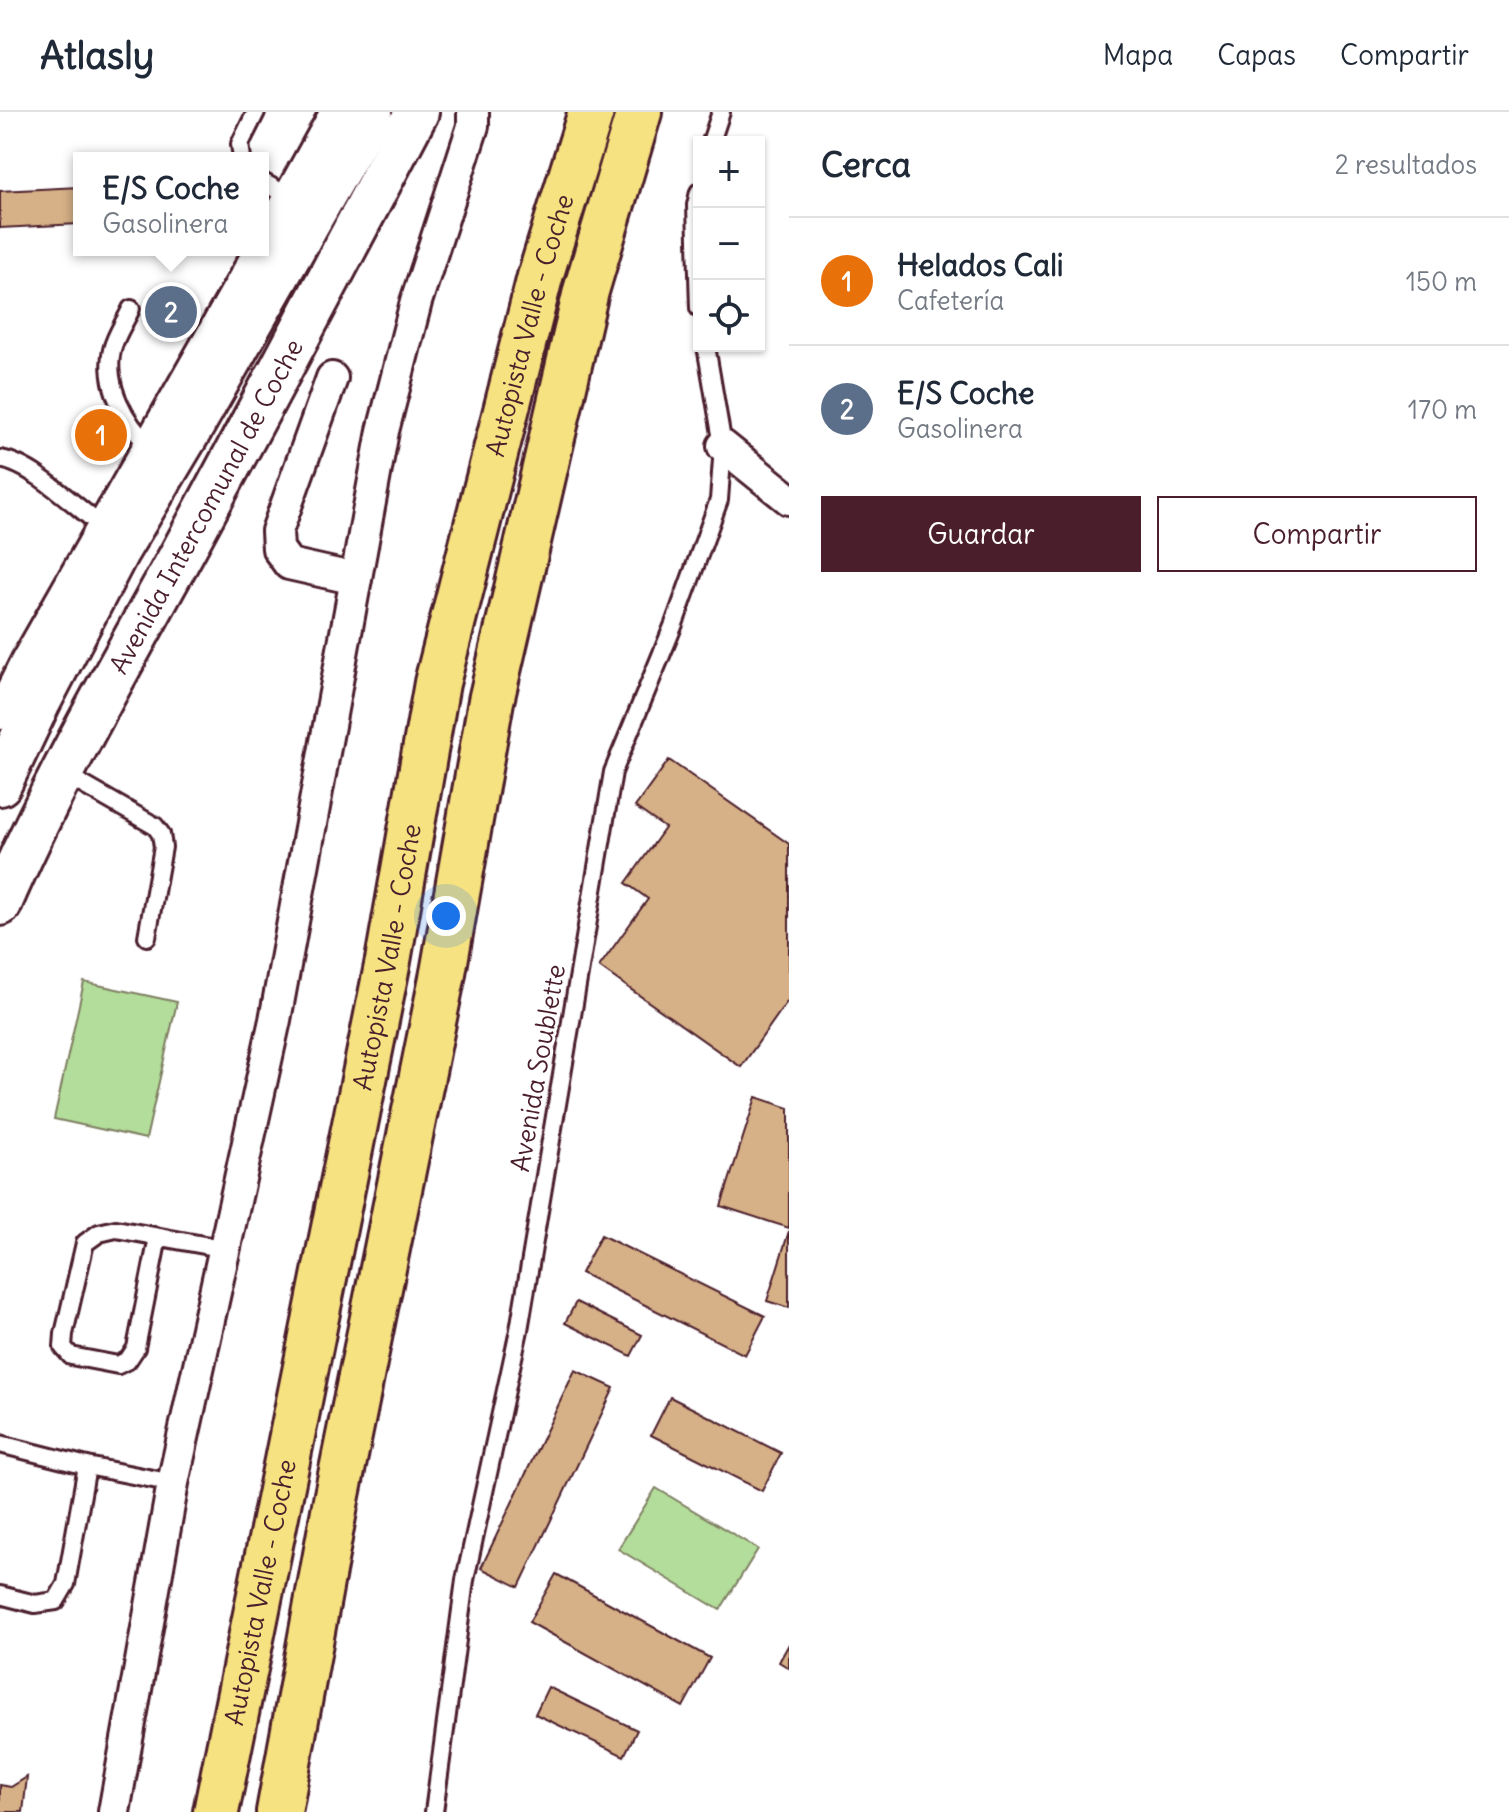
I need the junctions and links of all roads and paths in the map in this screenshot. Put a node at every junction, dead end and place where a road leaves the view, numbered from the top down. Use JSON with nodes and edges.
{"nodes":[{"id":1,"x":256,"y":112,"type":"edge"},
{"id":2,"x":336,"y":112,"type":"edge"},
{"id":3,"x":371,"y":112,"type":"edge"},
{"id":4,"x":417,"y":112,"type":"edge"},
{"id":5,"x":473,"y":112,"type":"edge"},
{"id":6,"x":591,"y":112,"type":"edge"},
{"id":7,"x":639,"y":112,"type":"edge"},
{"id":8,"x":721,"y":112,"type":"edge"},
{"id":9,"x":713,"y":136,"type":"edge"},
{"id":10,"x":241,"y":152,"type":"edge"},
{"id":11,"x":269,"y":185,"type":"edge"},
{"id":12,"x":290,"y":197,"type":"junction"},
{"id":13,"x":696,"y":208,"type":"edge"},
{"id":14,"x":269,"y":234,"type":"edge"},
{"id":15,"x":257,"y":256,"type":"edge"},
{"id":16,"x":698,"y":280,"type":"edge"},
{"id":17,"x":131,"y":309,"type":"dead end"},
{"id":18,"x":707,"y":352,"type":"edge"},
{"id":19,"x":332,"y":378,"type":"dead end"},
{"id":20,"x":149,"y":446,"type":"junction"},
{"id":21,"x":723,"y":446,"type":"junction"},
{"id":22,"x":0,"y":459,"type":"edge"},
{"id":23,"x":789,"y":499,"type":"edge"},
{"id":24,"x":104,"y":528,"type":"junction"},
{"id":25,"x":356,"y":579,"type":"junction"},
{"id":26,"x":0,"y":714,"type":"edge"},
{"id":27,"x":63,"y":773,"type":"junction"},
{"id":28,"x":0,"y":784,"type":"edge"},
{"id":29,"x":0,"y":904,"type":"edge"},
{"id":30,"x":147,"y":937,"type":"dead end"},
{"id":31,"x":158,"y":1237,"type":"junction"},
{"id":32,"x":226,"y":1249,"type":"junction"},
{"id":33,"x":0,"y":1444,"type":"edge"},
{"id":34,"x":87,"y":1466,"type":"junction"},
{"id":35,"x":173,"y":1483,"type":"junction"},
{"id":36,"x":0,"y":1595,"type":"edge"},
{"id":37,"x":114,"y":1812,"type":"edge"},
{"id":38,"x":216,"y":1812,"type":"edge"},
{"id":39,"x":279,"y":1812,"type":"edge"},
{"id":40,"x":434,"y":1812,"type":"edge"}],
"edges":[{"from":1,"to":10,"type":"lane"},
{"from":2,"to":12,"type":"street"},
{"from":3,"to":28,"type":"main road","name":"Avenida Intercomunal de Coche"},
{"from":4,"to":27,"type":"main road","name":"Avenida Intercomunal de Coche"},
{"from":5,"to":25,"type":"street"},
{"from":6,"to":38,"type":"highway","name":"Autopista Valle - Coche"},
{"from":7,"to":39,"type":"highway","name":"Autopista Valle - Coche"},
{"from":8,"to":9,"type":"lane"},
{"from":11,"to":12,"type":"lane"},
{"from":12,"to":14,"type":"street"},
{"from":13,"to":16,"type":"lane"},
{"from":15,"to":20,"type":"street"},
{"from":17,"to":20,"type":"lane"},
{"from":18,"to":21,"type":"lane","name":"Avenida Soublette"},
{"from":19,"to":25,"type":"street"},
{"from":20,"to":24,"type":"street"},
{"from":21,"to":23,"type":"street"},
{"from":21,"to":40,"type":"lane","name":"Avenida Soublette"},
{"from":22,"to":24,"type":"lane"},
{"from":24,"to":26,"type":"street"},
{"from":25,"to":32,"type":"street"},
{"from":27,"to":29,"type":"main road","name":"Avenida Intercomunal de Coche"},
{"from":27,"to":30,"type":"lane"},
{"from":31,"to":31,"type":"lane"},
{"from":31,"to":32,"type":"lane"},
{"from":32,"to":35,"type":"street"},
{"from":33,"to":34,"type":"lane"},
{"from":34,"to":35,"type":"lane"},
{"from":34,"to":36,"type":"lane"},
{"from":35,"to":37,"type":"street"}]}
